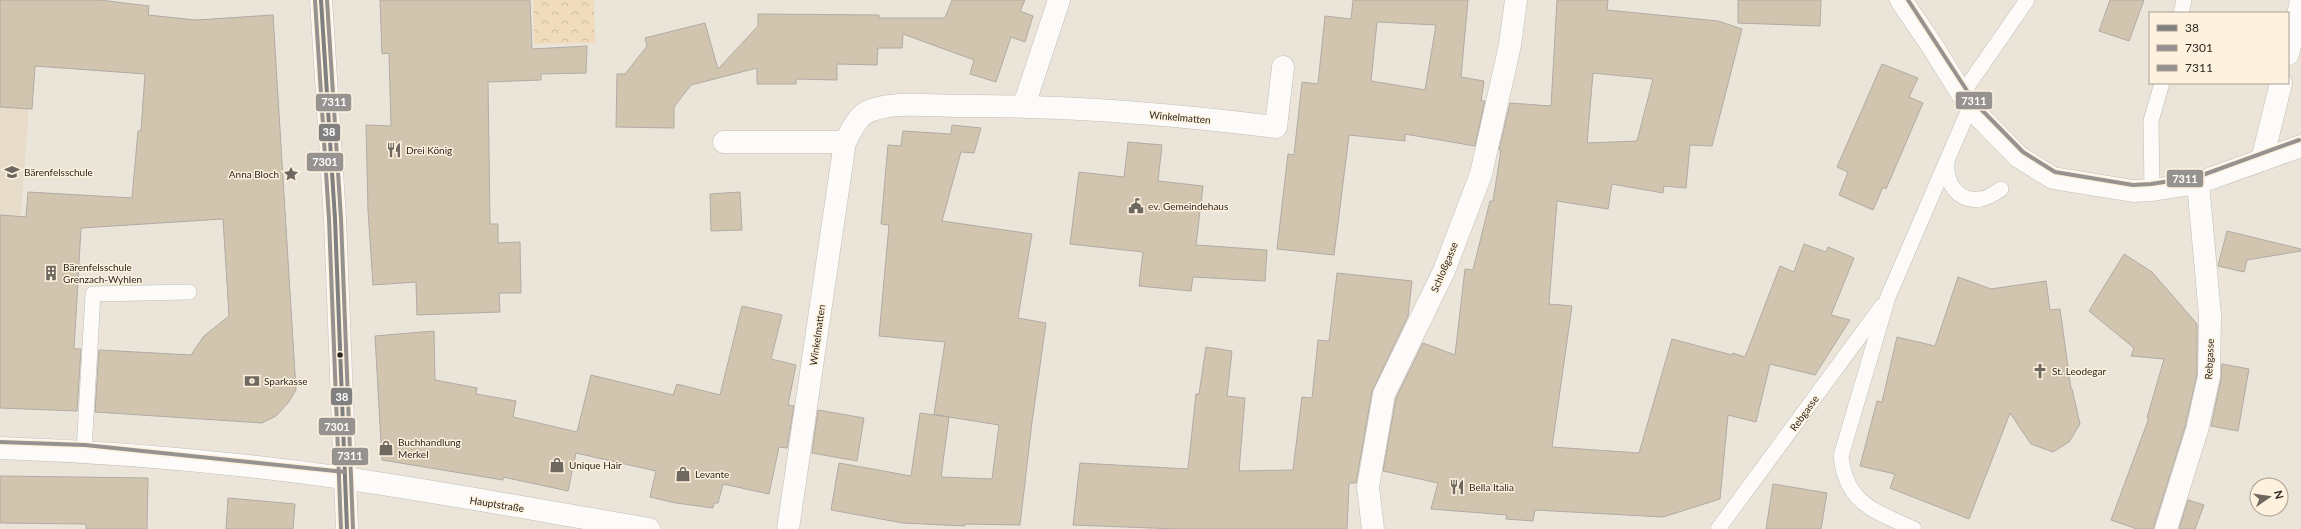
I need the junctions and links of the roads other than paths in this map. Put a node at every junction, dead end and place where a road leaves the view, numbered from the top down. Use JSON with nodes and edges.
{"nodes":[{"id":1,"x":321,"y":0,"type":"edge"},
{"id":2,"x":1060,"y":0,"type":"edge"},
{"id":3,"x":1516,"y":0,"type":"edge"},
{"id":4,"x":1901,"y":0,"type":"edge"},
{"id":5,"x":2026,"y":0,"type":"edge"},
{"id":6,"x":2184,"y":0,"type":"edge"},
{"id":7,"x":2301,"y":2,"type":"edge"},
{"id":8,"x":2181,"y":12,"type":"edge"},
{"id":9,"x":2289,"y":50,"type":"edge"},
{"id":10,"x":1283,"y":68,"type":"dead end"},
{"id":11,"x":2162,"y":84,"type":"edge"},
{"id":12,"x":2281,"y":84,"type":"edge"},
{"id":13,"x":1966,"y":101,"type":"junction"},
{"id":14,"x":1024,"y":105,"type":"junction"},
{"id":15,"x":724,"y":142,"type":"dead end"},
{"id":16,"x":845,"y":142,"type":"junction"},
{"id":17,"x":2301,"y":146,"type":"edge"},
{"id":18,"x":1949,"y":154,"type":"junction"},
{"id":19,"x":2262,"y":160,"type":"junction"},
{"id":20,"x":2198,"y":183,"type":"junction"},
{"id":21,"x":2001,"y":189,"type":"dead end"},
{"id":22,"x":2152,"y":190,"type":"junction"},
{"id":23,"x":189,"y":292,"type":"dead end"},
{"id":24,"x":1888,"y":297,"type":"junction"},
{"id":25,"x":0,"y":448,"type":"edge"},
{"id":26,"x":84,"y":451,"type":"junction"},
{"id":27,"x":344,"y":478,"type":"junction"},
{"id":28,"x":347,"y":529,"type":"edge"},
{"id":29,"x":644,"y":529,"type":"edge"},
{"id":30,"x":788,"y":529,"type":"edge"},
{"id":31,"x":1373,"y":529,"type":"edge"},
{"id":32,"x":1718,"y":529,"type":"edge"},
{"id":33,"x":1914,"y":529,"type":"edge"},
{"id":34,"x":2166,"y":529,"type":"edge"}],
"edges":[{"from":1,"to":27,"type":"street"},
{"from":2,"to":14,"type":"street"},
{"from":3,"to":31,"type":"street","name":"Schloßgasse"},
{"from":4,"to":13,"type":"street"},
{"from":5,"to":13,"type":"lane","name":"Rebgasse"},
{"from":6,"to":8,"type":"lane"},
{"from":7,"to":9,"type":"street"},
{"from":10,"to":14,"type":"street","name":"Winkelmatten"},
{"from":11,"to":22,"type":"lane"},
{"from":12,"to":19,"type":"street"},
{"from":13,"to":18,"type":"lane","name":"Rebgasse"},
{"from":13,"to":22,"type":"street"},
{"from":14,"to":16,"type":"street","name":"Winkelmatten"},
{"from":15,"to":16,"type":"street"},
{"from":16,"to":30,"type":"street","name":"Winkelmatten"},
{"from":17,"to":19,"type":"street"},
{"from":18,"to":21,"type":"lane","name":"Rebgasse"},
{"from":18,"to":24,"type":"lane","name":"Rebgasse"},
{"from":19,"to":20,"type":"street"},
{"from":20,"to":22,"type":"street"},
{"from":20,"to":34,"type":"street","name":"Rebgasse"},
{"from":23,"to":26,"type":"lane"},
{"from":24,"to":32,"type":"lane","name":"Rebgasse"},
{"from":24,"to":33,"type":"lane","name":"Rebgasse"},
{"from":25,"to":26,"type":"street","name":"Hauptstraße"},
{"from":26,"to":27,"type":"street","name":"Hauptstraße"},
{"from":27,"to":28,"type":"street"},
{"from":27,"to":29,"type":"street","name":"Hauptstraße"}]}
